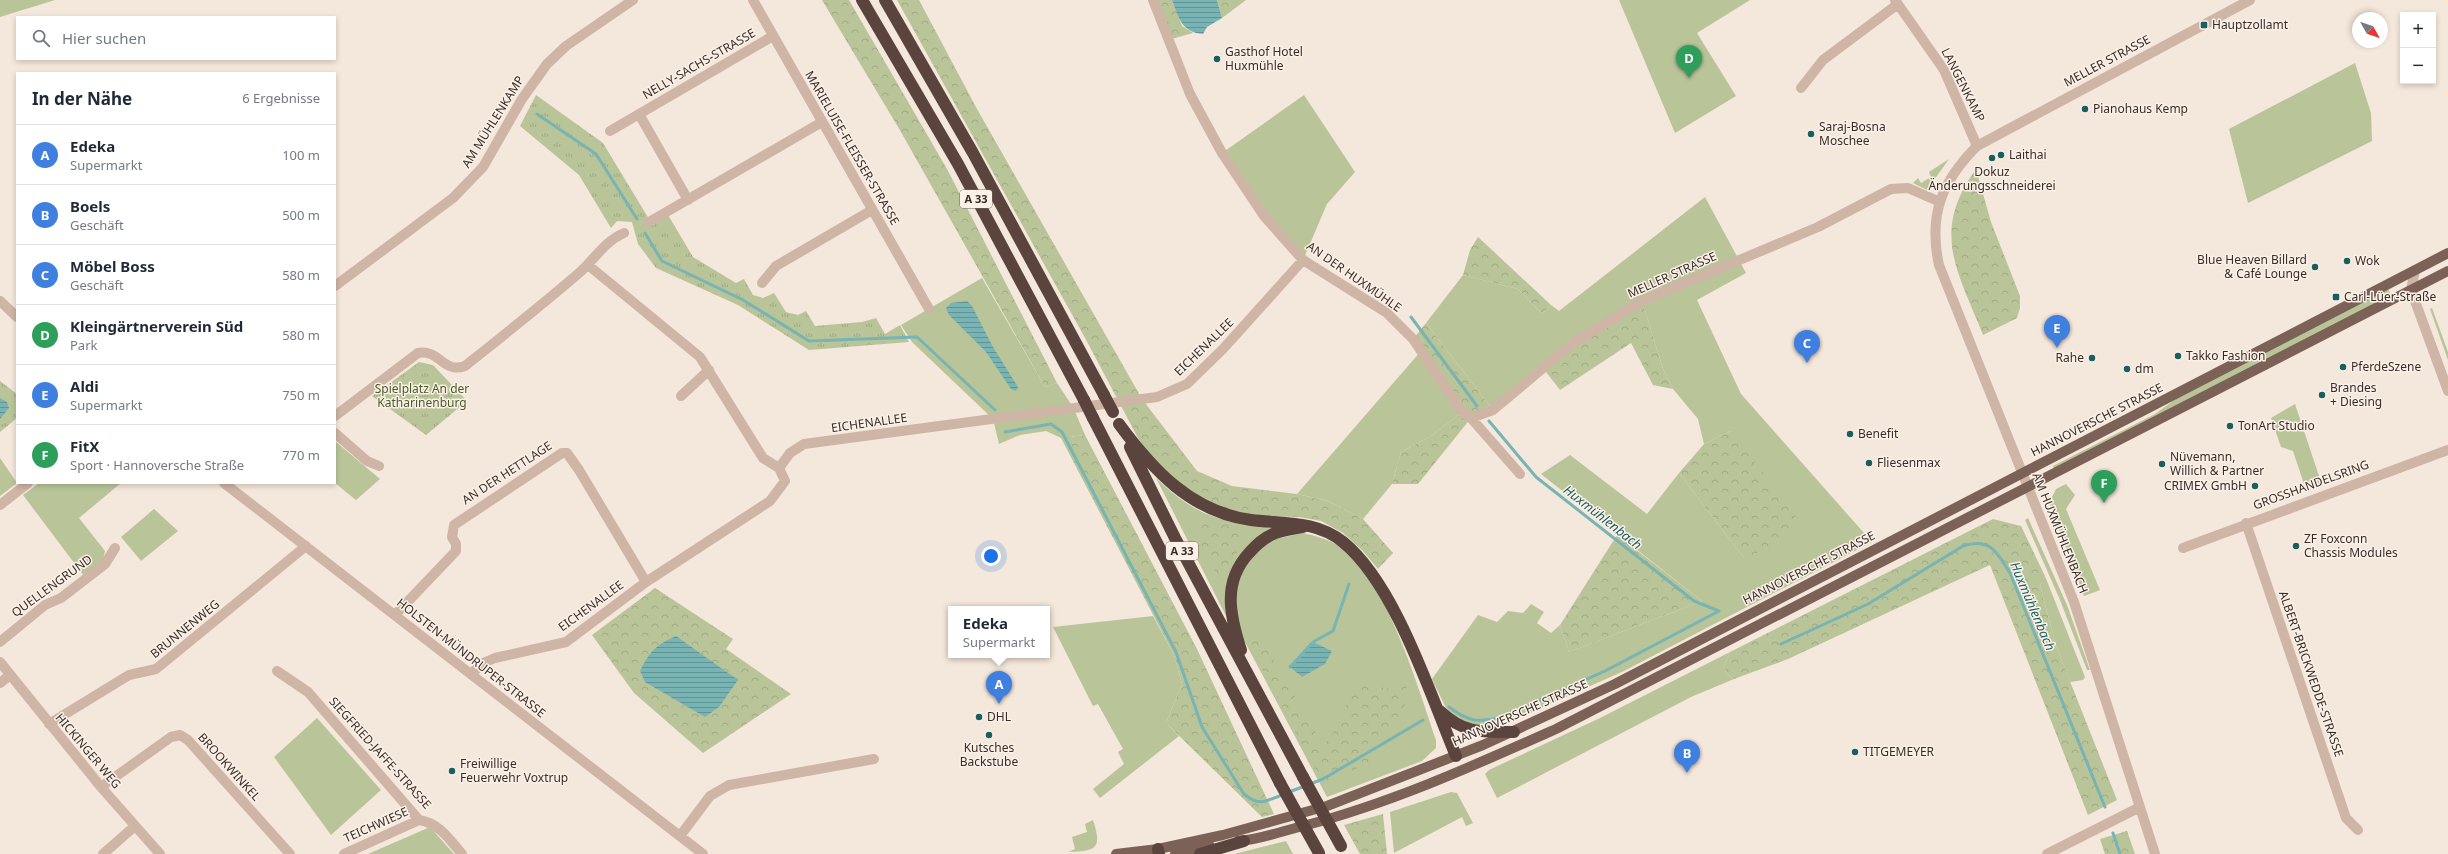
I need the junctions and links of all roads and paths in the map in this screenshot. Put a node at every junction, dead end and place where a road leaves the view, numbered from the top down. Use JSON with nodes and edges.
{"nodes":[{"id":1,"x":633,"y":0,"type":"edge"},
{"id":2,"x":754,"y":0,"type":"edge"},
{"id":3,"x":862,"y":0,"type":"edge"},
{"id":4,"x":885,"y":0,"type":"edge"},
{"id":5,"x":1153,"y":0,"type":"edge"},
{"id":6,"x":2250,"y":0,"type":"edge"},
{"id":7,"x":1896,"y":2,"type":"edge"},
{"id":8,"x":773,"y":36,"type":"junction"},
{"id":9,"x":1801,"y":88,"type":"dead end"},
{"id":10,"x":638,"y":114,"type":"junction"},
{"id":11,"x":822,"y":122,"type":"junction"},
{"id":12,"x":610,"y":130,"type":"dead end"},
{"id":13,"x":1977,"y":146,"type":"junction"},
{"id":14,"x":688,"y":200,"type":"junction"},
{"id":15,"x":1940,"y":202,"type":"junction"},
{"id":16,"x":872,"y":210,"type":"junction"},
{"id":17,"x":649,"y":222,"type":"dead end"},
{"id":18,"x":624,"y":232,"type":"dead end"},
{"id":19,"x":2448,"y":253,"type":"edge"},
{"id":20,"x":1303,"y":260,"type":"junction"},
{"id":21,"x":588,"y":264,"type":"junction"},
{"id":22,"x":2415,"y":270,"type":"junction"},
{"id":23,"x":2448,"y":271,"type":"edge"},
{"id":24,"x":762,"y":283,"type":"dead end"},
{"id":25,"x":336,"y":285,"type":"edge"},
{"id":26,"x":2411,"y":290,"type":"junction"},
{"id":27,"x":0,"y":301,"type":"edge"},
{"id":28,"x":929,"y":309,"type":"dead end"},
{"id":29,"x":16,"y":316,"type":"edge"},
{"id":30,"x":709,"y":370,"type":"junction"},
{"id":31,"x":2448,"y":392,"type":"edge"},
{"id":32,"x":681,"y":396,"type":"dead end"},
{"id":33,"x":336,"y":415,"type":"edge"},
{"id":34,"x":1471,"y":418,"type":"junction"},
{"id":35,"x":1119,"y":424,"type":"junction"},
{"id":36,"x":336,"y":434,"type":"edge"},
{"id":37,"x":2448,"y":450,"type":"edge"},
{"id":38,"x":379,"y":466,"type":"dead end"},
{"id":39,"x":779,"y":468,"type":"junction"},
{"id":40,"x":2022,"y":473,"type":"junction"},
{"id":41,"x":1520,"y":474,"type":"dead end"},
{"id":42,"x":27,"y":484,"type":"edge"},
{"id":43,"x":225,"y":484,"type":"edge"},
{"id":44,"x":2028,"y":488,"type":"junction"},
{"id":45,"x":0,"y":505,"type":"edge"},
{"id":46,"x":2246,"y":523,"type":"junction"},
{"id":47,"x":1309,"y":525,"type":"junction"},
{"id":48,"x":306,"y":546,"type":"junction"},
{"id":49,"x":115,"y":548,"type":"dead end"},
{"id":50,"x":2184,"y":548,"type":"dead end"},
{"id":51,"x":646,"y":582,"type":"junction"},
{"id":52,"x":395,"y":615,"type":"junction"},
{"id":53,"x":0,"y":642,"type":"edge"},
{"id":54,"x":0,"y":662,"type":"edge"},
{"id":55,"x":277,"y":671,"type":"dead end"},
{"id":56,"x":471,"y":674,"type":"junction"},
{"id":57,"x":10,"y":675,"type":"junction"},
{"id":58,"x":1249,"y":676,"type":"junction"},
{"id":59,"x":0,"y":683,"type":"edge"},
{"id":60,"x":1436,"y":708,"type":"junction"},
{"id":61,"x":49,"y":724,"type":"junction"},
{"id":62,"x":1514,"y":732,"type":"junction"},
{"id":63,"x":1456,"y":756,"type":"junction"},
{"id":64,"x":874,"y":759,"type":"dead end"},
{"id":65,"x":1462,"y":771,"type":"junction"},
{"id":66,"x":101,"y":787,"type":"junction"},
{"id":67,"x":2140,"y":807,"type":"junction"},
{"id":68,"x":419,"y":820,"type":"junction"},
{"id":69,"x":135,"y":826,"type":"junction"},
{"id":70,"x":2358,"y":830,"type":"dead end"},
{"id":71,"x":680,"y":836,"type":"junction"},
{"id":72,"x":1244,"y":841,"type":"junction"},
{"id":73,"x":1344,"y":850,"type":"edge"},
{"id":74,"x":1159,"y":852,"type":"edge"},
{"id":75,"x":103,"y":854,"type":"edge"},
{"id":76,"x":160,"y":854,"type":"edge"},
{"id":77,"x":290,"y":854,"type":"edge"},
{"id":78,"x":344,"y":854,"type":"edge"},
{"id":79,"x":462,"y":854,"type":"edge"},
{"id":80,"x":703,"y":854,"type":"edge"},
{"id":81,"x":1116,"y":854,"type":"edge"},
{"id":82,"x":1175,"y":854,"type":"edge"},
{"id":83,"x":1200,"y":854,"type":"edge"},
{"id":84,"x":1320,"y":854,"type":"edge"},
{"id":85,"x":2047,"y":854,"type":"edge"},
{"id":86,"x":2155,"y":854,"type":"edge"}],
"edges":[{"from":1,"to":25,"type":"street","name":"AM MÜHLENKAMP"},
{"from":2,"to":8,"type":"street","name":"MARIELUISE-FLEISSER-STRASSE"},
{"from":3,"to":84,"type":"highway","number":"A 33","bridge":true},
{"from":4,"to":35,"type":"highway","number":"A 33","bridge":true},
{"from":5,"to":20,"type":"street","name":"AN DER HUXMÜHLE"},
{"from":6,"to":13,"type":"street","name":"MELLER STRASSE"},
{"from":7,"to":9,"type":"street"},
{"from":7,"to":13,"type":"street","name":"LANGENKAMP"},
{"from":8,"to":10,"type":"street","name":"NELLY-SACHS-STRASSE"},
{"from":8,"to":11,"type":"street","name":"MARIELUISE-FLEISSER-STRASSE"},
{"from":10,"to":12,"type":"street","name":"NELLY-SACHS-STRASSE"},
{"from":10,"to":14,"type":"street","name":"NELLY-SACHS-STRASSE"},
{"from":11,"to":14,"type":"street"},
{"from":11,"to":16,"type":"street","name":"MARIELUISE-FLEISSER-STRASSE"},
{"from":13,"to":15,"type":"street","name":"AM HUXMÜHLENBACH"},
{"from":14,"to":17,"type":"street"},
{"from":15,"to":34,"type":"street","name":"MELLER STRASSE"},
{"from":15,"to":40,"type":"street","name":"AM HUXMÜHLENBACH"},
{"from":16,"to":24,"type":"street"},
{"from":16,"to":28,"type":"street","name":"MARIELUISE-FLEISSER-STRASSE"},
{"from":18,"to":21,"type":"street"},
{"from":19,"to":22,"type":"main road","name":"HANNOVERSCHE STRASSE"},
{"from":20,"to":34,"type":"street","name":"AN DER HUXMÜHLE"},
{"from":20,"to":39,"type":"street","name":"EICHENALLEE"},
{"from":21,"to":30,"type":"street"},
{"from":21,"to":33,"type":"street"},
{"from":22,"to":26,"type":"street"},
{"from":22,"to":40,"type":"main road","name":"HANNOVERSCHE STRASSE"},
{"from":23,"to":26,"type":"main road"},
{"from":26,"to":31,"type":"street"},
{"from":26,"to":44,"type":"main road"},
{"from":27,"to":29,"type":"street"},
{"from":30,"to":32,"type":"street"},
{"from":30,"to":39,"type":"street"},
{"from":34,"to":41,"type":"street","name":"AN DER HUXMÜHLE"},
{"from":35,"to":47,"type":"highway"},
{"from":35,"to":58,"type":"highway","number":"A 33"},
{"from":36,"to":38,"type":"street"},
{"from":37,"to":46,"type":"street","name":"GROSSHANDELSRING"},
{"from":39,"to":51,"type":"street","name":"EICHENALLEE"},
{"from":40,"to":44,"type":"street","name":"AM HUXMÜHLENBACH"},
{"from":40,"to":62,"type":"main road","name":"HANNOVERSCHE STRASSE"},
{"from":42,"to":45,"type":"street"},
{"from":43,"to":48,"type":"street","name":"HOLSTEN-MÜNDRUPER-STRASSE"},
{"from":44,"to":65,"type":"main road"},
{"from":44,"to":67,"type":"street","name":"AM HUXMÜHLENBACH"},
{"from":46,"to":50,"type":"street","name":"GROSSHANDELSRING"},
{"from":46,"to":70,"type":"street","name":"ALBERT-BRICKWEDDE-STRASSE"},
{"from":47,"to":58,"type":"highway"},
{"from":47,"to":60,"type":"highway"},
{"from":48,"to":52,"type":"street","name":"HOLSTEN-MÜNDRUPER-STRASSE"},
{"from":48,"to":61,"type":"street","name":"BRUNNENWEG"},
{"from":49,"to":53,"type":"street","name":"QUELLENGRUND"},
{"from":51,"to":52,"type":"street","name":"AN DER HETTLAGE"},
{"from":51,"to":56,"type":"street","name":"EICHENALLEE"},
{"from":52,"to":56,"type":"street","name":"HOLSTEN-MÜNDRUPER-STRASSE"},
{"from":54,"to":57,"type":"street","name":"HICKINGER WEG"},
{"from":55,"to":68,"type":"street","name":"SIEGFRIED-JAFFE-STRASSE"},
{"from":56,"to":71,"type":"street","name":"HOLSTEN-MÜNDRUPER-STRASSE"},
{"from":57,"to":59,"type":"street"},
{"from":57,"to":61,"type":"street","name":"HICKINGER WEG"},
{"from":58,"to":73,"type":"highway","number":"A 33","bridge":true},
{"from":60,"to":62,"type":"highway"},
{"from":60,"to":63,"type":"highway"},
{"from":61,"to":66,"type":"street","name":"HICKINGER WEG"},
{"from":62,"to":63,"type":"main road","name":"HANNOVERSCHE STRASSE"},
{"from":63,"to":65,"type":"main road"},
{"from":63,"to":74,"type":"main road","name":"HANNOVERSCHE STRASSE"},
{"from":64,"to":71,"type":"street"},
{"from":65,"to":72,"type":"main road"},
{"from":66,"to":69,"type":"street","name":"HICKINGER WEG"},
{"from":66,"to":77,"type":"street","name":"BROOKWINKEL"},
{"from":67,"to":85,"type":"street"},
{"from":67,"to":86,"type":"street","name":"AM HUXMÜHLENBACH"},
{"from":68,"to":78,"type":"street","name":"TEICHWIESE"},
{"from":68,"to":79,"type":"street","name":"SIEGFRIED-JAFFE-STRASSE"},
{"from":69,"to":75,"type":"street"},
{"from":69,"to":76,"type":"street","name":"HICKINGER WEG"},
{"from":71,"to":80,"type":"street","name":"HOLSTEN-MÜNDRUPER-STRASSE"},
{"from":72,"to":82,"type":"main road"},
{"from":72,"to":83,"type":"highway"},
{"from":74,"to":81,"type":"main road","name":"HANNOVERSCHE STRASSE"}]}
